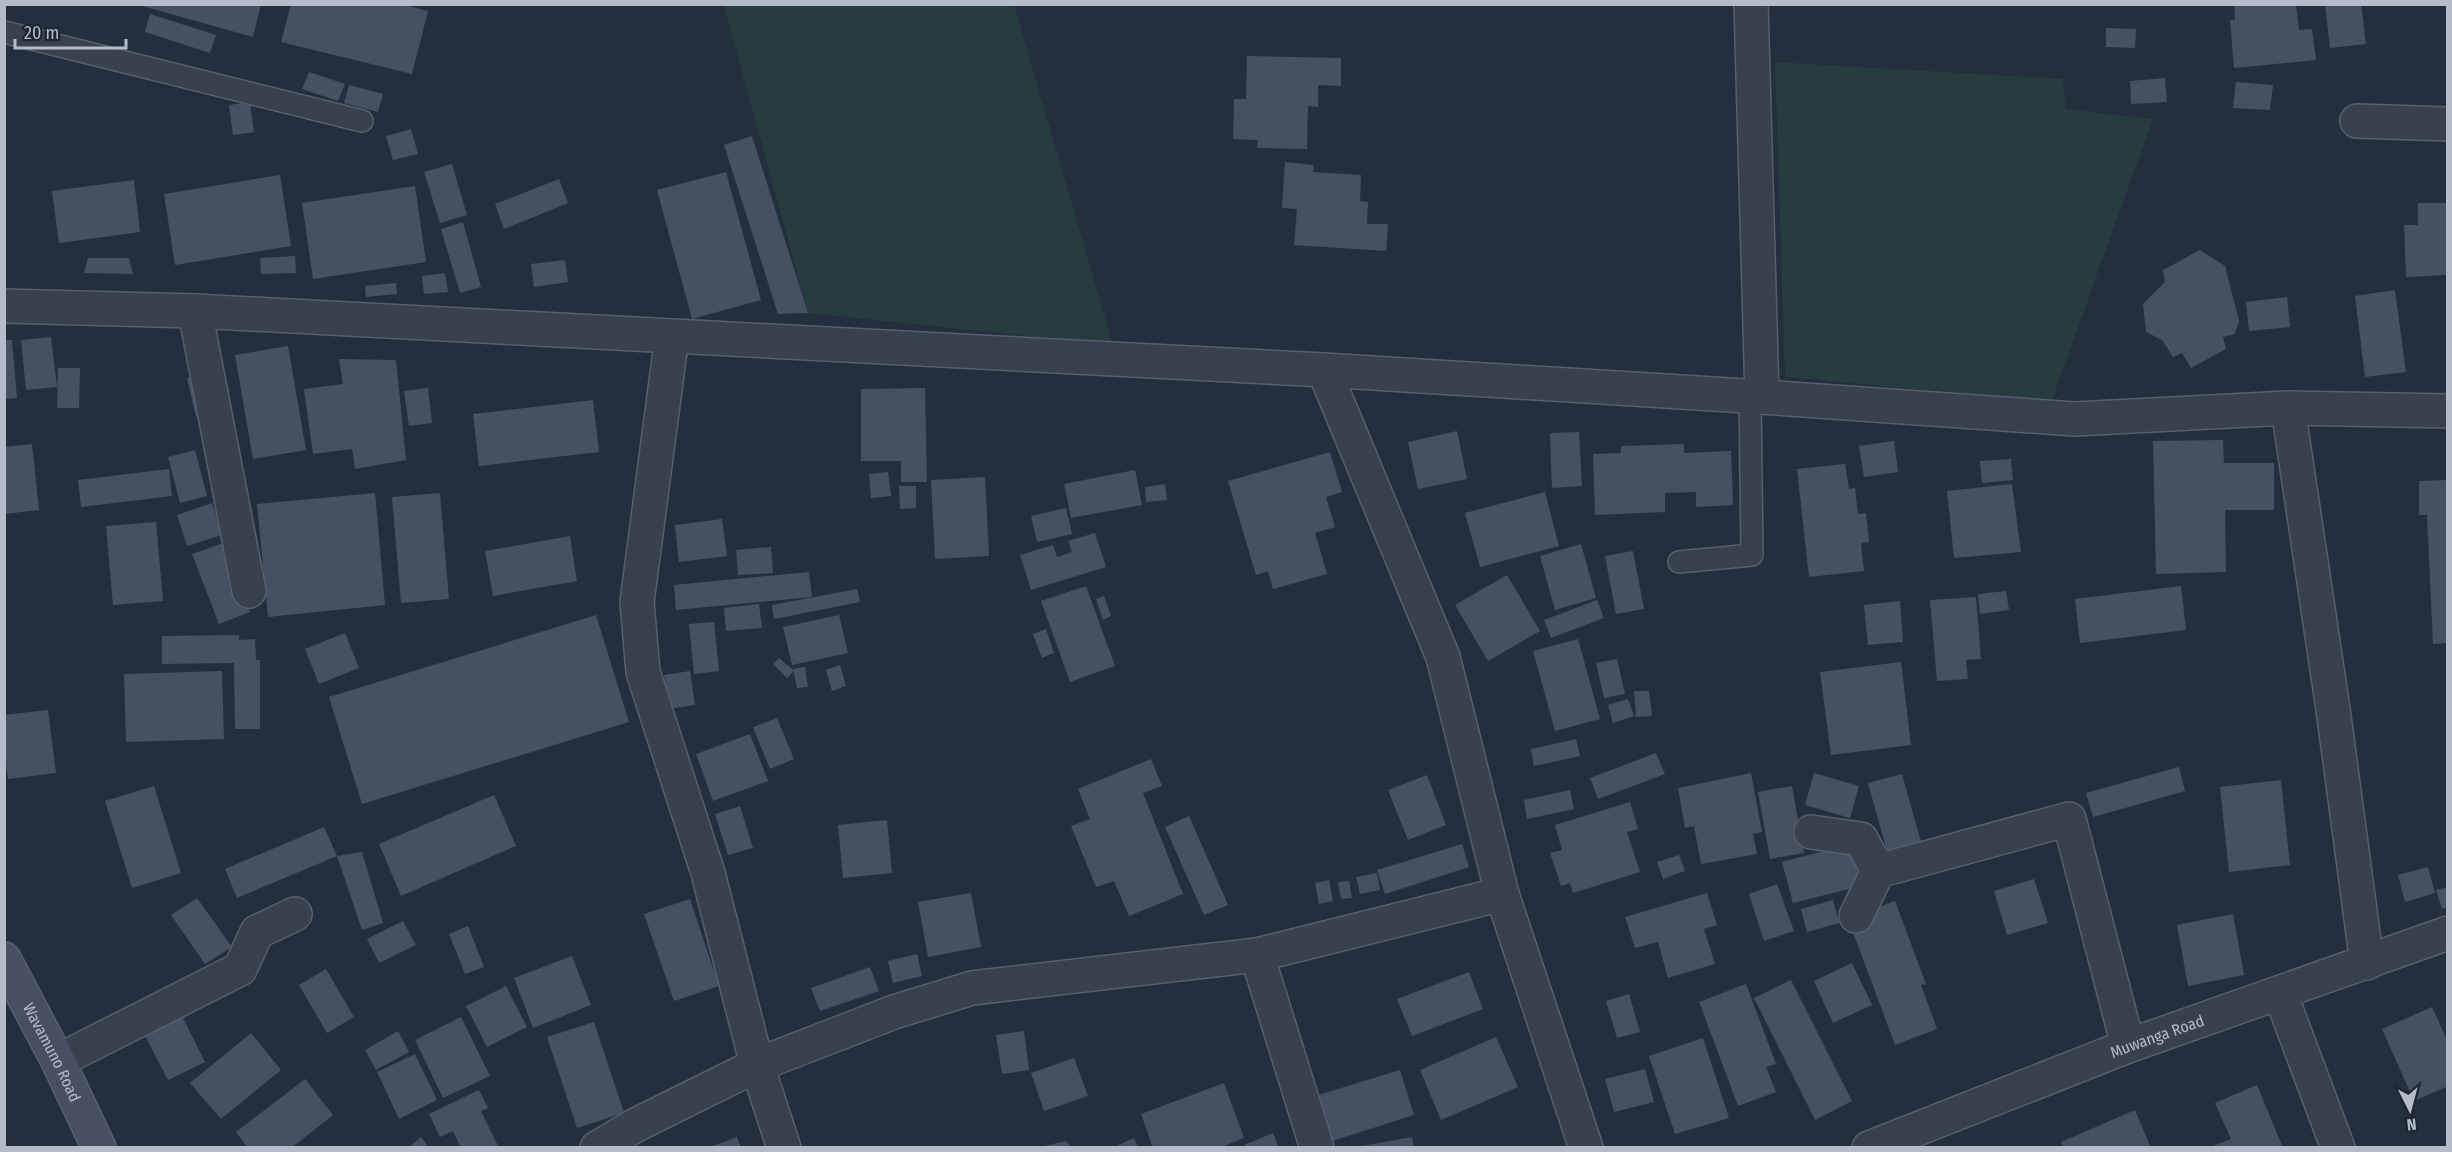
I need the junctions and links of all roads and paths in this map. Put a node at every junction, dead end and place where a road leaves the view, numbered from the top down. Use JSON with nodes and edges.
{"nodes":[{"id":1,"x":1751,"y":4,"type":"edge"},
{"id":2,"x":4,"y":32,"type":"edge"},
{"id":3,"x":362,"y":121,"type":"dead end"},
{"id":4,"x":2357,"y":121,"type":"dead end"},
{"id":5,"x":2448,"y":124,"type":"edge"},
{"id":6,"x":4,"y":306,"type":"edge"},
{"id":7,"x":195,"y":311,"type":"junction"},
{"id":8,"x":672,"y":336,"type":"junction"},
{"id":9,"x":1324,"y":370,"type":"junction"},
{"id":10,"x":1756,"y":397,"type":"junction"},
{"id":11,"x":2289,"y":408,"type":"junction"},
{"id":12,"x":2448,"y":411,"type":"edge"},
{"id":13,"x":1679,"y":562,"type":"dead end"},
{"id":14,"x":249,"y":591,"type":"dead end"},
{"id":15,"x":1811,"y":832,"type":"dead end"},
{"id":16,"x":1878,"y":872,"type":"junction"},
{"id":17,"x":1502,"y":894,"type":"junction"},
{"id":18,"x":295,"y":914,"type":"dead end"},
{"id":19,"x":1856,"y":916,"type":"dead end"},
{"id":20,"x":2448,"y":933,"type":"edge"},
{"id":21,"x":1257,"y":955,"type":"junction"},
{"id":22,"x":4,"y":959,"type":"edge"},
{"id":23,"x":2367,"y":963,"type":"junction"},
{"id":24,"x":2280,"y":993,"type":"junction"},
{"id":25,"x":2128,"y":1047,"type":"junction"},
{"id":26,"x":58,"y":1061,"type":"junction"},
{"id":27,"x":757,"y":1065,"type":"junction"},
{"id":28,"x":99,"y":1148,"type":"edge"},
{"id":29,"x":597,"y":1148,"type":"edge"},
{"id":30,"x":784,"y":1148,"type":"edge"},
{"id":31,"x":1317,"y":1148,"type":"edge"},
{"id":32,"x":1586,"y":1148,"type":"edge"},
{"id":33,"x":1869,"y":1148,"type":"edge"},
{"id":34,"x":2338,"y":1148,"type":"edge"}],
"edges":[{"from":1,"to":10,"type":"street"},
{"from":2,"to":3,"type":"lane"},
{"from":4,"to":5,"type":"street"},
{"from":6,"to":7,"type":"street"},
{"from":7,"to":8,"type":"street"},
{"from":7,"to":14,"type":"street"},
{"from":8,"to":9,"type":"street"},
{"from":8,"to":27,"type":"street"},
{"from":9,"to":10,"type":"street"},
{"from":9,"to":17,"type":"street"},
{"from":10,"to":11,"type":"street"},
{"from":10,"to":13,"type":"lane"},
{"from":11,"to":12,"type":"street"},
{"from":11,"to":23,"type":"street"},
{"from":15,"to":16,"type":"street"},
{"from":16,"to":19,"type":"street"},
{"from":16,"to":25,"type":"street"},
{"from":17,"to":21,"type":"street"},
{"from":17,"to":32,"type":"street"},
{"from":18,"to":26,"type":"street"},
{"from":20,"to":23,"type":"street","name":"Muwanga Road"},
{"from":21,"to":27,"type":"street"},
{"from":21,"to":31,"type":"street"},
{"from":22,"to":26,"type":"main road","name":"Wavamuno Road"},
{"from":23,"to":24,"type":"street","name":"Muwanga Road"},
{"from":24,"to":25,"type":"street","name":"Muwanga Road"},
{"from":24,"to":34,"type":"street"},
{"from":25,"to":33,"type":"street","name":"Muwanga Road"},
{"from":26,"to":28,"type":"main road","name":"Wavamuno Road"},
{"from":27,"to":29,"type":"street"},
{"from":27,"to":30,"type":"street"}]}
